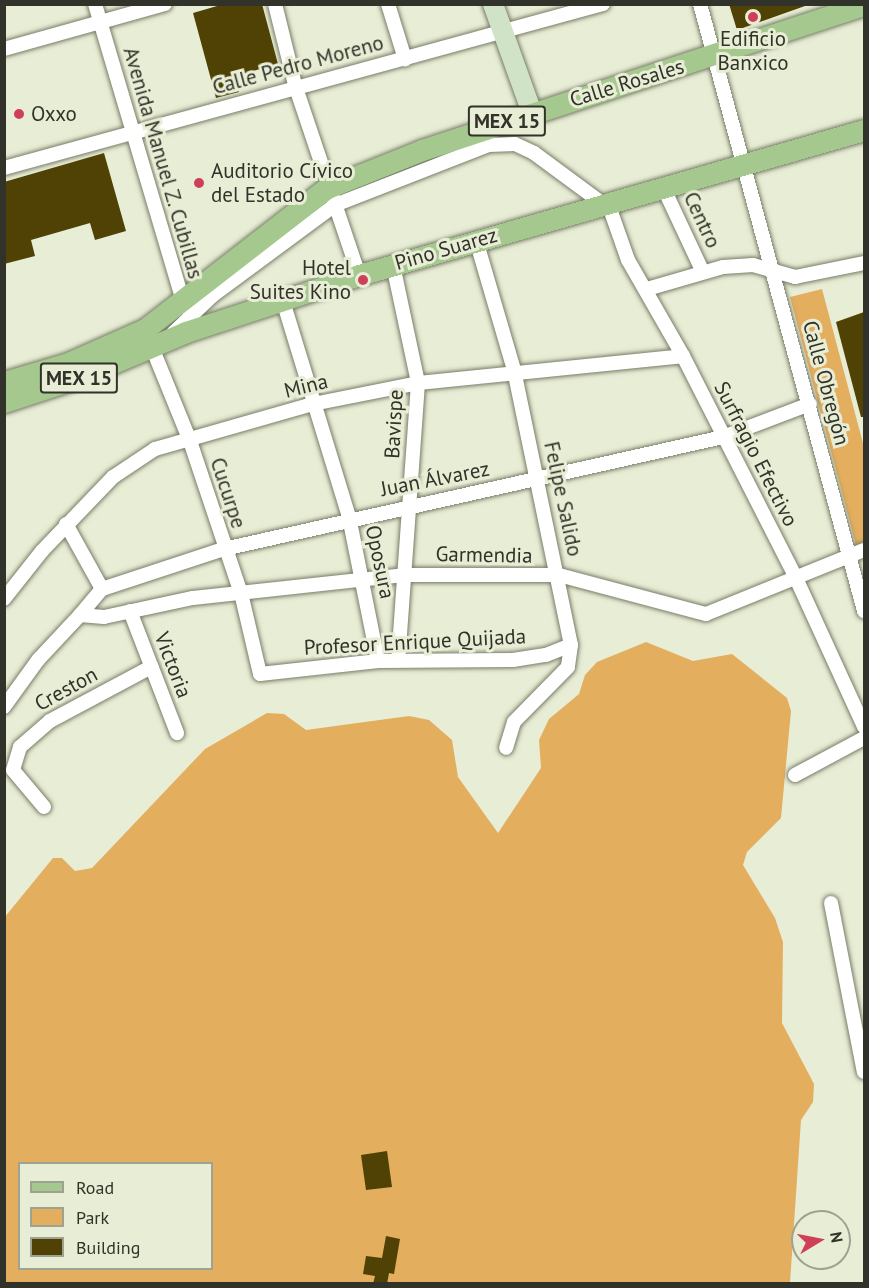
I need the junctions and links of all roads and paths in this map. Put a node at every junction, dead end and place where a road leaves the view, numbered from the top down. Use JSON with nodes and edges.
{"nodes":[{"id":1,"x":95,"y":4,"type":"edge"},
{"id":2,"x":165,"y":4,"type":"edge"},
{"id":3,"x":275,"y":4,"type":"edge"},
{"id":4,"x":388,"y":4,"type":"edge"},
{"id":5,"x":493,"y":4,"type":"edge"},
{"id":6,"x":700,"y":4,"type":"edge"},
{"id":7,"x":600,"y":5,"type":"edge"},
{"id":8,"x":864,"y":5,"type":"edge"},
{"id":9,"x":100,"y":22,"type":"junction"},
{"id":10,"x":502,"y":34,"type":"junction"},
{"id":11,"x":4,"y":49,"type":"edge"},
{"id":12,"x":714,"y":57,"type":"junction"},
{"id":13,"x":405,"y":59,"type":"junction"},
{"id":14,"x":295,"y":85,"type":"junction"},
{"id":15,"x":532,"y":113,"type":"junction"},
{"id":16,"x":864,"y":130,"type":"edge"},
{"id":17,"x":130,"y":133,"type":"junction"},
{"id":18,"x":744,"y":166,"type":"junction"},
{"id":19,"x":4,"y":168,"type":"edge"},
{"id":20,"x":664,"y":189,"type":"junction"},
{"id":21,"x":331,"y":196,"type":"junction"},
{"id":22,"x":606,"y":203,"type":"junction"},
{"id":23,"x":476,"y":240,"type":"junction"},
{"id":24,"x":864,"y":263,"type":"edge"},
{"id":25,"x":393,"y":265,"type":"junction"},
{"id":26,"x":702,"y":270,"type":"junction"},
{"id":27,"x":771,"y":270,"type":"junction"},
{"id":28,"x":359,"y":275,"type":"junction"},
{"id":29,"x":646,"y":289,"type":"junction"},
{"id":30,"x":283,"y":301,"type":"junction"},
{"id":31,"x":191,"y":315,"type":"junction"},
{"id":32,"x":155,"y":338,"type":"junction"},
{"id":33,"x":683,"y":356,"type":"junction"},
{"id":34,"x":514,"y":370,"type":"junction"},
{"id":35,"x":4,"y":382,"type":"edge"},
{"id":36,"x":418,"y":383,"type":"junction"},
{"id":37,"x":4,"y":402,"type":"edge"},
{"id":38,"x":313,"y":404,"type":"junction"},
{"id":39,"x":810,"y":404,"type":"junction"},
{"id":40,"x":723,"y":437,"type":"junction"},
{"id":41,"x":190,"y":441,"type":"junction"},
{"id":42,"x":538,"y":481,"type":"junction"},
{"id":43,"x":410,"y":505,"type":"junction"},
{"id":44,"x":349,"y":517,"type":"junction"},
{"id":45,"x":66,"y":524,"type":"junction"},
{"id":46,"x":224,"y":549,"type":"junction"},
{"id":47,"x":864,"y":550,"type":"edge"},
{"id":48,"x":850,"y":555,"type":"junction"},
{"id":49,"x":404,"y":575,"type":"junction"},
{"id":50,"x":559,"y":575,"type":"junction"},
{"id":51,"x":795,"y":576,"type":"junction"},
{"id":52,"x":362,"y":577,"type":"junction"},
{"id":53,"x":102,"y":589,"type":"junction"},
{"id":54,"x":241,"y":593,"type":"junction"},
{"id":55,"x":4,"y":599,"type":"edge"},
{"id":56,"x":130,"y":611,"type":"junction"},
{"id":57,"x":864,"y":611,"type":"edge"},
{"id":58,"x":84,"y":616,"type":"junction"},
{"id":59,"x":571,"y":645,"type":"junction"},
{"id":60,"x":398,"y":660,"type":"junction"},
{"id":61,"x":378,"y":661,"type":"junction"},
{"id":62,"x":151,"y":667,"type":"junction"},
{"id":63,"x":260,"y":674,"type":"joint"},
{"id":64,"x":4,"y":707,"type":"edge"},
{"id":65,"x":864,"y":727,"type":"edge"},
{"id":66,"x":177,"y":733,"type":"dead end"},
{"id":67,"x":864,"y":738,"type":"edge"},
{"id":68,"x":506,"y":748,"type":"dead end"},
{"id":69,"x":9,"y":758,"type":"edge"},
{"id":70,"x":795,"y":775,"type":"dead end"},
{"id":71,"x":44,"y":807,"type":"dead end"},
{"id":72,"x":831,"y":903,"type":"dead end"},
{"id":73,"x":864,"y":1072,"type":"edge"}],
"edges":[{"from":1,"to":9,"type":"street","name":"Avenida Manuel Z. Cubillas"},
{"from":2,"to":9,"type":"street"},
{"from":3,"to":14,"type":"street"},
{"from":4,"to":13,"type":"street"},
{"from":5,"to":10,"type":"street"},
{"from":6,"to":12,"type":"street","name":"Calle Obregón"},
{"from":7,"to":10,"type":"street","name":"Calle Pedro Moreno"},
{"from":8,"to":12,"type":"main road","name":"Calle Rosales","number":"MEX 15"},
{"from":9,"to":11,"type":"street"},
{"from":9,"to":17,"type":"street","name":"Avenida Manuel Z. Cubillas"},
{"from":10,"to":13,"type":"street","name":"Calle Pedro Moreno"},
{"from":10,"to":15,"type":"street"},
{"from":12,"to":15,"type":"main road","name":"Calle Rosales","number":"MEX 15"},
{"from":12,"to":18,"type":"street","name":"Calle Obregón"},
{"from":13,"to":14,"type":"street","name":"Calle Pedro Moreno"},
{"from":14,"to":17,"type":"street","name":"Calle Pedro Moreno"},
{"from":14,"to":21,"type":"street"},
{"from":15,"to":21,"type":"main road","name":"Calle Rosales","number":"MEX 15"},
{"from":16,"to":18,"type":"main road","number":"MEX 15"},
{"from":17,"to":19,"type":"street","name":"Calle Pedro Moreno"},
{"from":17,"to":31,"type":"street","name":"Avenida Manuel Z. Cubillas"},
{"from":18,"to":20,"type":"main road","name":"Pino Suarez","number":"MEX 15"},
{"from":18,"to":27,"type":"street","name":"Calle Obregón"},
{"from":20,"to":22,"type":"main road","name":"Pino Suarez","number":"MEX 15"},
{"from":20,"to":26,"type":"street","name":"Centro"},
{"from":21,"to":22,"type":"street","name":"Calle Rosales"},
{"from":21,"to":28,"type":"street"},
{"from":21,"to":31,"type":"main road","name":"Calle Rosales","number":"MEX 15"},
{"from":22,"to":23,"type":"main road","name":"Pino Suarez","number":"MEX 15"},
{"from":22,"to":29,"type":"street","name":"Surfragio Efectivo"},
{"from":23,"to":25,"type":"main road","name":"Pino Suarez","number":"MEX 15"},
{"from":23,"to":34,"type":"street","name":"Felipe Salido"},
{"from":24,"to":27,"type":"street"},
{"from":25,"to":28,"type":"main road","name":"Pino Suarez","number":"MEX 15"},
{"from":25,"to":36,"type":"street","name":"Bavispe"},
{"from":26,"to":27,"type":"street"},
{"from":26,"to":29,"type":"street"},
{"from":27,"to":39,"type":"street","name":"Calle Obregón"},
{"from":28,"to":30,"type":"main road","name":"Pino Suarez","number":"MEX 15"},
{"from":29,"to":33,"type":"street","name":"Surfragio Efectivo"},
{"from":30,"to":31,"type":"main road","name":"Pino Suarez","number":"MEX 15"},
{"from":30,"to":38,"type":"street","name":"Oposura"},
{"from":31,"to":32,"type":"main road","name":"Pino Suarez","number":"MEX 15"},
{"from":31,"to":32,"type":"main road","number":"MEX 15"},
{"from":32,"to":35,"type":"main road","number":"MEX 15"},
{"from":32,"to":37,"type":"main road","number":"MEX 15"},
{"from":32,"to":41,"type":"street","name":"Cucurpe"},
{"from":33,"to":34,"type":"street","name":"Mina"},
{"from":33,"to":40,"type":"street","name":"Surfragio Efectivo"},
{"from":34,"to":36,"type":"street","name":"Mina"},
{"from":34,"to":42,"type":"street","name":"Felipe Salido"},
{"from":36,"to":38,"type":"street","name":"Mina"},
{"from":36,"to":43,"type":"street","name":"Bavispe"},
{"from":38,"to":41,"type":"street","name":"Mina"},
{"from":38,"to":44,"type":"street","name":"Oposura"},
{"from":39,"to":40,"type":"street","name":"Juan Álvarez"},
{"from":39,"to":48,"type":"street","name":"Calle Obregón"},
{"from":40,"to":42,"type":"street","name":"Juan Álvarez"},
{"from":40,"to":51,"type":"street","name":"Surfragio Efectivo"},
{"from":41,"to":45,"type":"street","name":"Mina"},
{"from":41,"to":46,"type":"street","name":"Cucurpe"},
{"from":42,"to":43,"type":"street","name":"Juan Álvarez"},
{"from":42,"to":50,"type":"street","name":"Felipe Salido"},
{"from":43,"to":44,"type":"street","name":"Juan Álvarez"},
{"from":43,"to":49,"type":"street","name":"Bavispe"},
{"from":44,"to":46,"type":"street","name":"Juan Álvarez"},
{"from":44,"to":52,"type":"street","name":"Oposura"},
{"from":45,"to":53,"type":"street"},
{"from":45,"to":55,"type":"street","name":"Mina"},
{"from":46,"to":53,"type":"street","name":"Juan Álvarez"},
{"from":46,"to":54,"type":"street","name":"Cucurpe"},
{"from":47,"to":48,"type":"street","name":"Garmendia"},
{"from":48,"to":51,"type":"street","name":"Garmendia"},
{"from":48,"to":57,"type":"street","name":"Calle Obregón"},
{"from":49,"to":50,"type":"street","name":"Garmendia"},
{"from":49,"to":52,"type":"street","name":"Garmendia"},
{"from":49,"to":60,"type":"street","name":"Bavispe"},
{"from":50,"to":51,"type":"street","name":"Garmendia"},
{"from":50,"to":59,"type":"street","name":"Felipe Salido"},
{"from":51,"to":65,"type":"street","name":"Surfragio Efectivo"},
{"from":52,"to":54,"type":"street","name":"Garmendia"},
{"from":52,"to":61,"type":"street","name":"Oposura"},
{"from":53,"to":58,"type":"street"},
{"from":54,"to":56,"type":"street","name":"Garmendia"},
{"from":54,"to":63,"type":"street","name":"Cucurpe"},
{"from":56,"to":58,"type":"street","name":"Garmendia"},
{"from":56,"to":62,"type":"street","name":"Victoria"},
{"from":58,"to":64,"type":"street"},
{"from":59,"to":60,"type":"street","name":"Profesor Enrique Quijada"},
{"from":59,"to":68,"type":"street","name":"Felipe Salido"},
{"from":60,"to":61,"type":"street","name":"Profesor Enrique Quijada"},
{"from":61,"to":63,"type":"street","name":"Profesor Enrique Quijada"},
{"from":62,"to":66,"type":"street","name":"Victoria"},
{"from":62,"to":69,"type":"street","name":"Creston"},
{"from":67,"to":70,"type":"street"},
{"from":69,"to":71,"type":"street"},
{"from":72,"to":73,"type":"street"}]}
